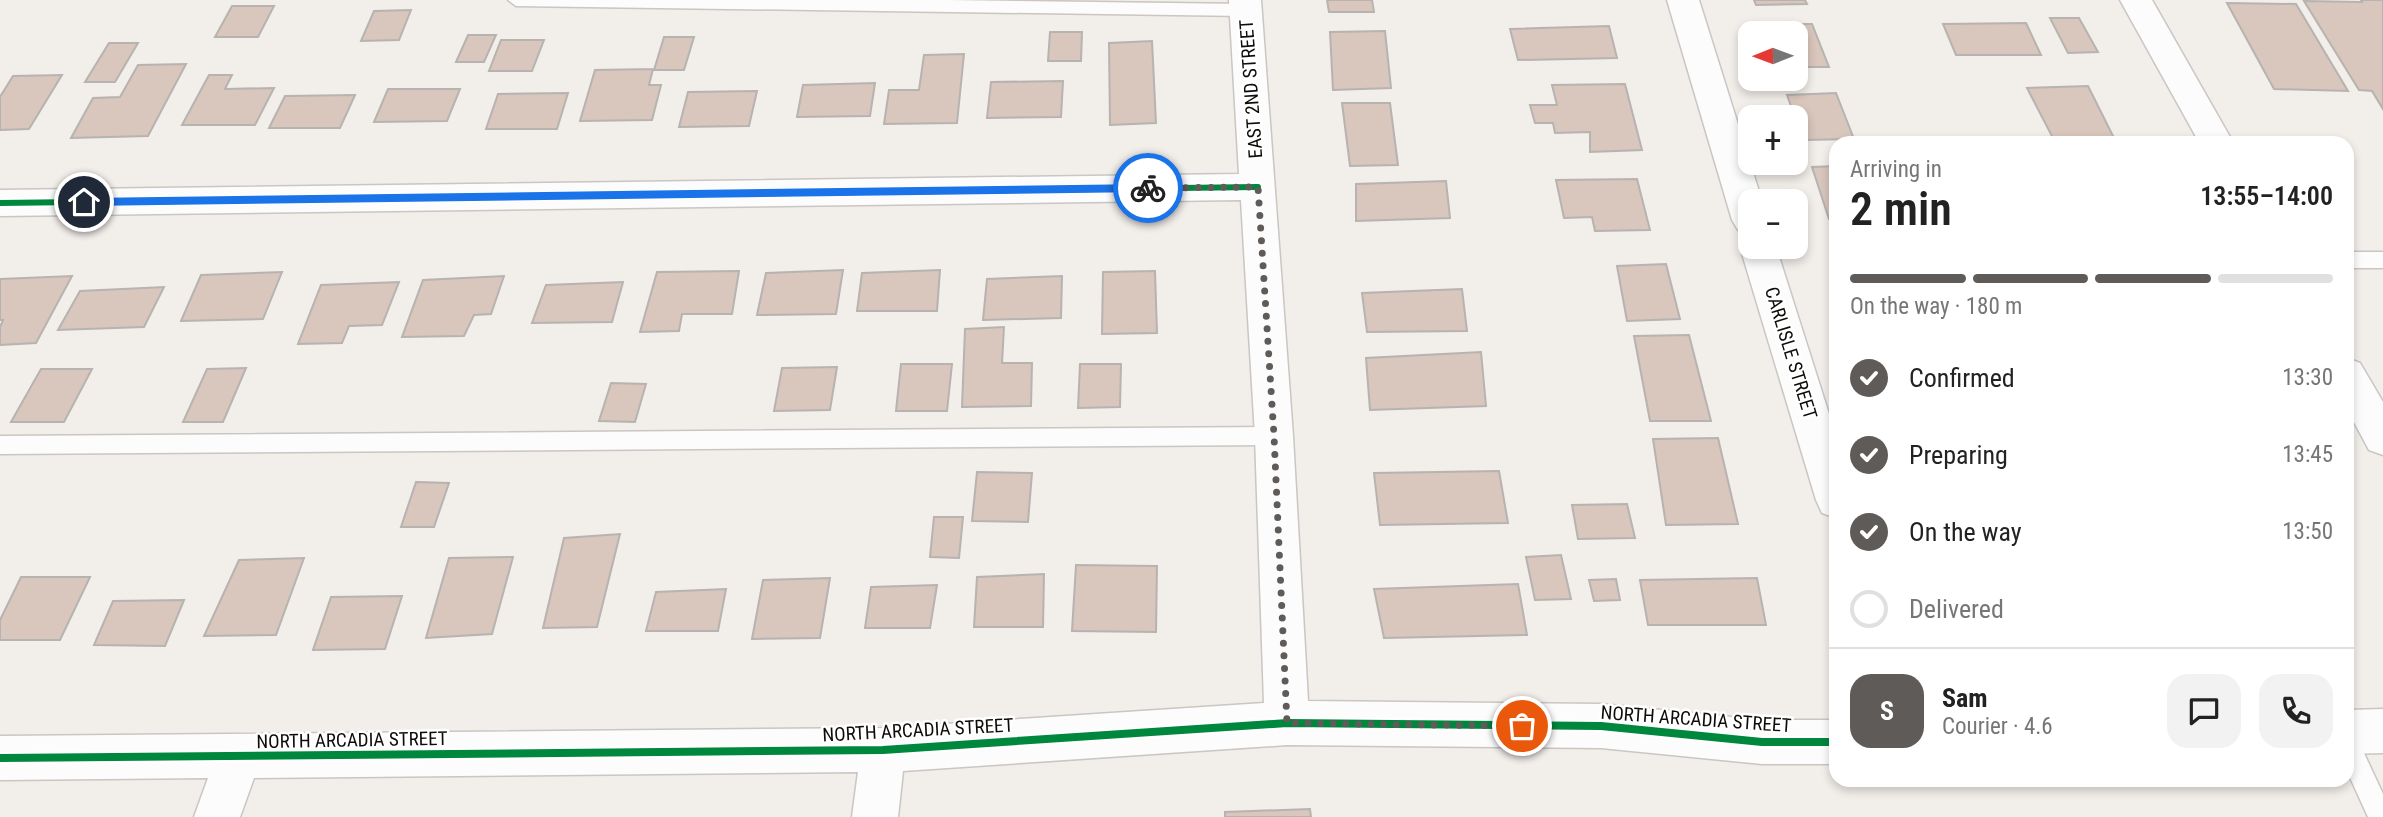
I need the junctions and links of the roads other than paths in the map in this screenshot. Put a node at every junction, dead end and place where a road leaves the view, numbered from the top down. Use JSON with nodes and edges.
{"nodes":[{"id":1,"x":516,"y":0,"type":"edge"},
{"id":2,"x":1683,"y":0,"type":"edge"},
{"id":3,"x":2136,"y":0,"type":"edge"},
{"id":4,"x":1245,"y":5,"type":"edge"},
{"id":5,"x":2212,"y":136,"type":"edge"},
{"id":6,"x":1258,"y":187,"type":"junction"},
{"id":7,"x":1741,"y":189,"type":"edge"},
{"id":8,"x":0,"y":203,"type":"edge"},
{"id":9,"x":1762,"y":259,"type":"edge"},
{"id":10,"x":2354,"y":260,"type":"edge"},
{"id":11,"x":2383,"y":260,"type":"edge"},
{"id":12,"x":2354,"y":386,"type":"edge"},
{"id":13,"x":1274,"y":436,"type":"junction"},
{"id":14,"x":2383,"y":438,"type":"edge"},
{"id":15,"x":0,"y":445,"type":"edge"},
{"id":16,"x":1829,"y":477,"type":"edge"},
{"id":17,"x":1287,"y":723,"type":"junction"},
{"id":18,"x":2383,"y":731,"type":"edge"},
{"id":19,"x":2354,"y":732,"type":"edge"},
{"id":20,"x":1829,"y":743,"type":"edge"},
{"id":21,"x":883,"y":751,"type":"junction"},
{"id":22,"x":239,"y":756,"type":"junction"},
{"id":23,"x":0,"y":758,"type":"edge"},
{"id":24,"x":2354,"y":760,"type":"edge"},
{"id":25,"x":217,"y":817,"type":"edge"},
{"id":26,"x":876,"y":817,"type":"edge"},
{"id":27,"x":2381,"y":817,"type":"edge"}],
"edges":[{"from":1,"to":4,"type":"lane"},
{"from":2,"to":7,"type":"street"},
{"from":3,"to":5,"type":"street"},
{"from":4,"to":6,"type":"street","name":"EAST 2ND STREET"},
{"from":6,"to":8,"type":"street"},
{"from":6,"to":13,"type":"street","name":"EAST 2ND STREET"},
{"from":9,"to":16,"type":"street","name":"CARLISLE STREET"},
{"from":10,"to":11,"type":"lane"},
{"from":12,"to":14,"type":"street"},
{"from":13,"to":15,"type":"lane"},
{"from":13,"to":17,"type":"street","name":"EAST 2ND STREET"},
{"from":17,"to":20,"type":"street","name":"NORTH ARCADIA STREET"},
{"from":17,"to":21,"type":"street","name":"NORTH ARCADIA STREET"},
{"from":18,"to":19,"type":"street"},
{"from":21,"to":22,"type":"street","name":"NORTH ARCADIA STREET"},
{"from":21,"to":26,"type":"street"},
{"from":22,"to":23,"type":"street","name":"NORTH ARCADIA STREET"},
{"from":22,"to":25,"type":"street"},
{"from":24,"to":27,"type":"lane"}]}
